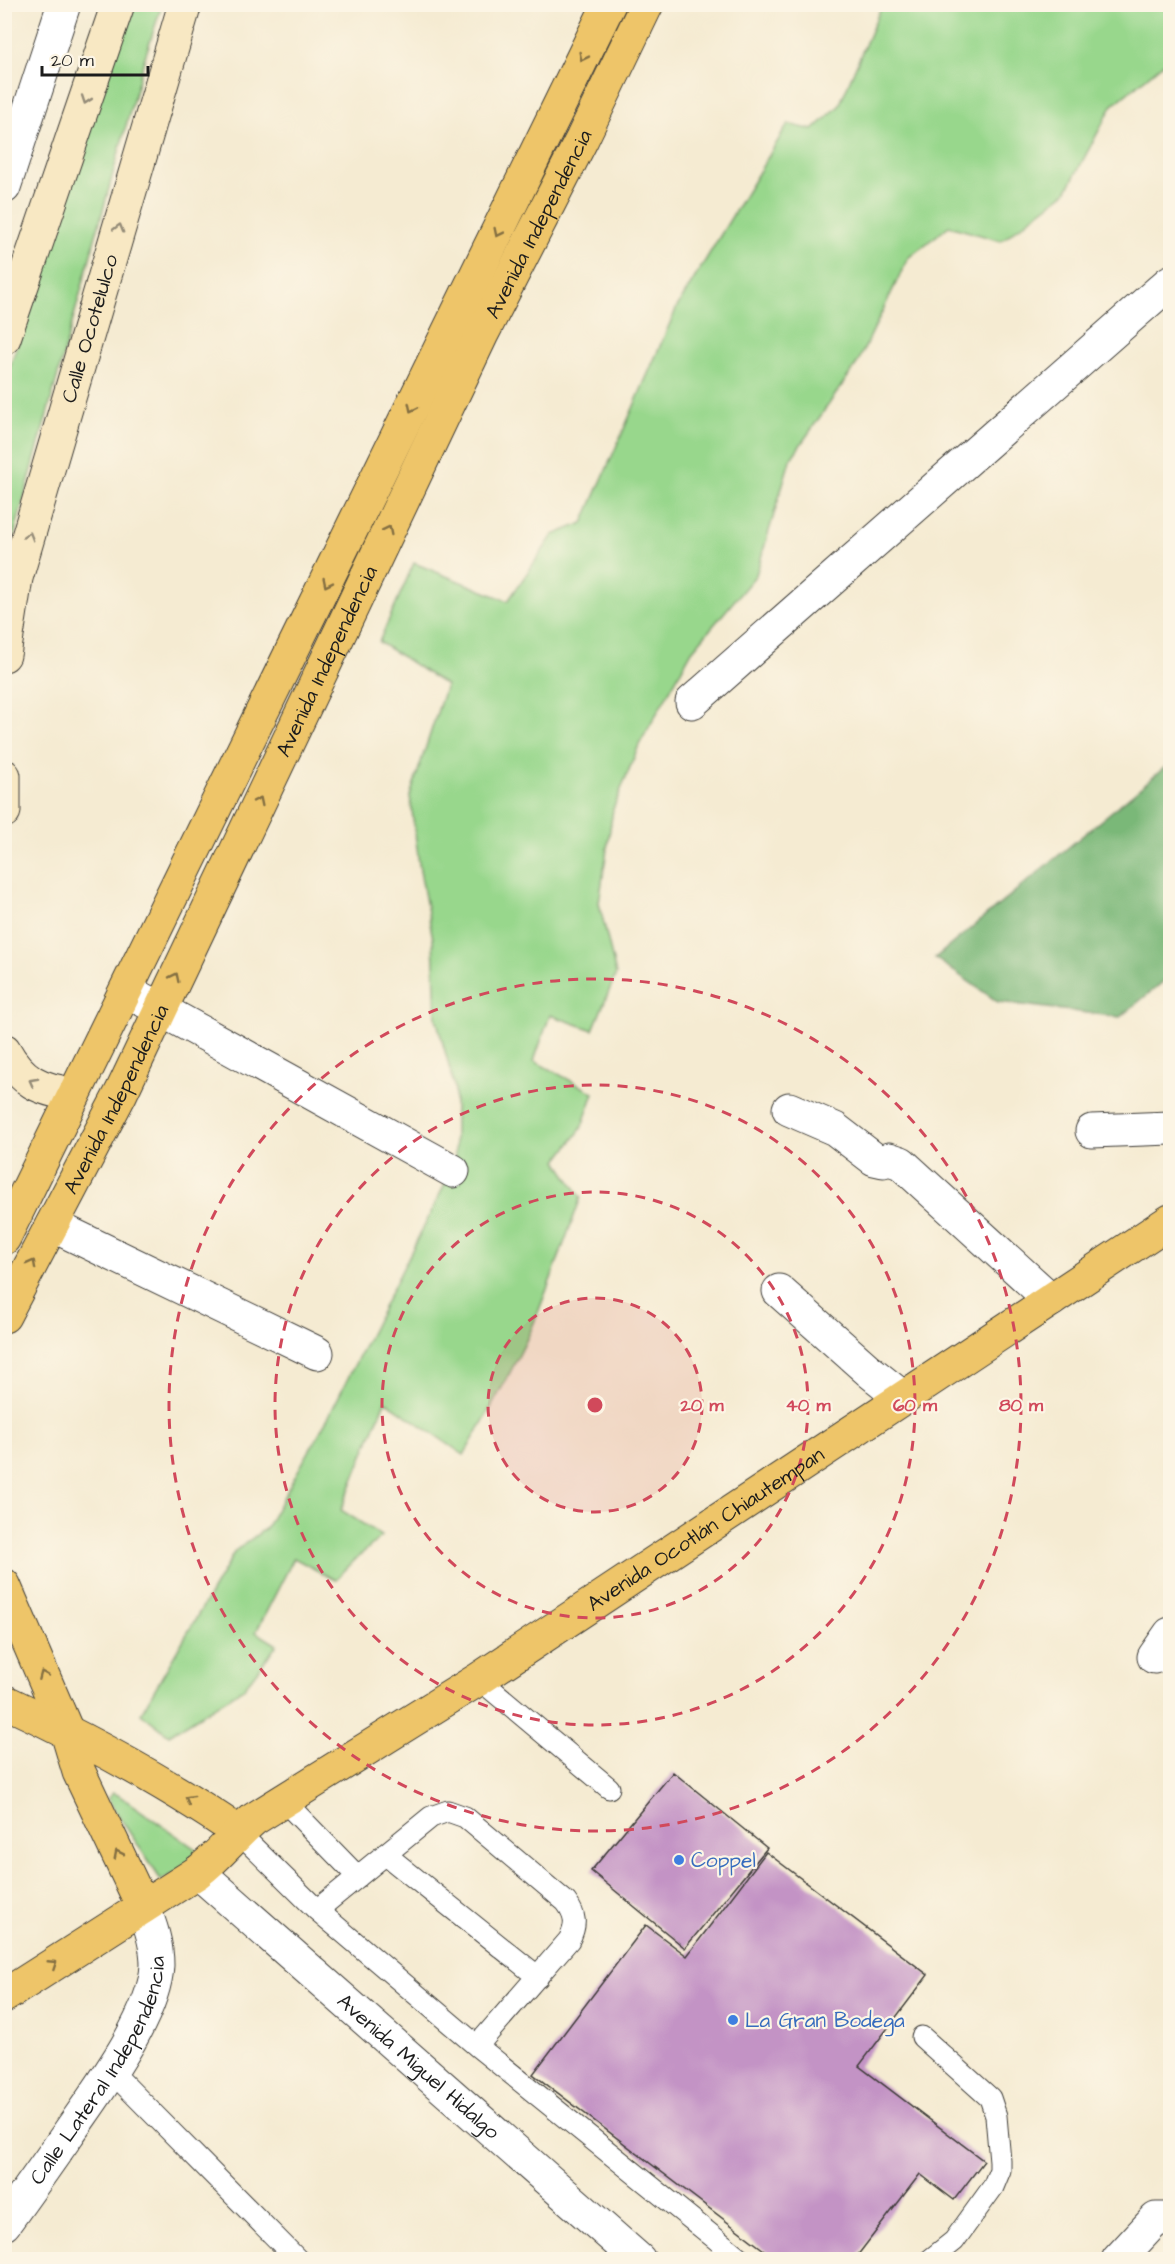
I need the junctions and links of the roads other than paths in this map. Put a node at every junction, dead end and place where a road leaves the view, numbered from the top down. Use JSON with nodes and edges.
{"nodes":[{"id":1,"x":64,"y":4,"type":"edge"},
{"id":2,"x":185,"y":4,"type":"edge"},
{"id":3,"x":609,"y":4,"type":"edge"},
{"id":4,"x":648,"y":4,"type":"edge"},
{"id":5,"x":117,"y":5,"type":"edge"},
{"id":6,"x":4,"y":186,"type":"edge"},
{"id":7,"x":1170,"y":282,"type":"edge"},
{"id":8,"x":4,"y":338,"type":"edge"},
{"id":9,"x":10,"y":578,"type":"edge"},
{"id":10,"x":4,"y":655,"type":"edge"},
{"id":11,"x":692,"y":702,"type":"dead end"},
{"id":12,"x":4,"y":776,"type":"edge"},
{"id":13,"x":4,"y":811,"type":"edge"},
{"id":14,"x":127,"y":991,"type":"junction"},
{"id":15,"x":159,"y":1009,"type":"junction"},
{"id":16,"x":4,"y":1050,"type":"edge"},
{"id":17,"x":74,"y":1094,"type":"junction"},
{"id":18,"x":789,"y":1109,"type":"dead end"},
{"id":19,"x":1170,"y":1128,"type":"edge"},
{"id":20,"x":1092,"y":1131,"type":"dead end"},
{"id":21,"x":453,"y":1171,"type":"dead end"},
{"id":22,"x":1170,"y":1221,"type":"edge"},
{"id":23,"x":52,"y":1225,"type":"junction"},
{"id":24,"x":4,"y":1238,"type":"edge"},
{"id":25,"x":779,"y":1291,"type":"dead end"},
{"id":26,"x":1051,"y":1300,"type":"junction"},
{"id":27,"x":4,"y":1316,"type":"edge"},
{"id":28,"x":317,"y":1353,"type":"dead end"},
{"id":29,"x":903,"y":1398,"type":"junction"},
{"id":30,"x":4,"y":1585,"type":"edge"},
{"id":31,"x":479,"y":1679,"type":"junction"},
{"id":32,"x":4,"y":1701,"type":"edge"},
{"id":33,"x":66,"y":1729,"type":"junction"},
{"id":34,"x":609,"y":1788,"type":"dead end"},
{"id":35,"x":284,"y":1801,"type":"junction"},
{"id":36,"x":238,"y":1832,"type":"junction"},
{"id":37,"x":386,"y":1855,"type":"junction"},
{"id":38,"x":198,"y":1872,"type":"junction"},
{"id":39,"x":358,"y":1877,"type":"junction"},
{"id":40,"x":143,"y":1907,"type":"junction"},
{"id":41,"x":317,"y":1910,"type":"junction"},
{"id":42,"x":538,"y":1977,"type":"junction"},
{"id":43,"x":4,"y":1996,"type":"edge"},
{"id":44,"x":922,"y":2037,"type":"dead end"},
{"id":45,"x":477,"y":2046,"type":"junction"},
{"id":46,"x":112,"y":2072,"type":"junction"},
{"id":47,"x":1170,"y":2219,"type":"edge"},
{"id":48,"x":4,"y":2224,"type":"edge"},
{"id":49,"x":298,"y":2259,"type":"edge"},
{"id":50,"x":639,"y":2259,"type":"edge"},
{"id":51,"x":742,"y":2259,"type":"edge"},
{"id":52,"x":930,"y":2259,"type":"edge"},
{"id":53,"x":1118,"y":2259,"type":"edge"}],
"edges":[{"from":1,"to":6,"type":"street"},
{"from":9,"to":2,"type":"main road","name":"Calle Ocotelulco","one_way":true},
{"from":3,"to":14,"type":"main road","name":"Avenida Independencia","one_way":true},
{"from":15,"to":4,"type":"main road","name":"Avenida Independencia","one_way":true},
{"from":5,"to":8,"type":"main road","one_way":true},
{"from":7,"to":11,"type":"street"},
{"from":9,"to":10,"type":"main road","name":"Calle Ocotelulco"},
{"from":12,"to":13,"type":"main road"},
{"from":14,"to":15,"type":"street"},
{"from":14,"to":17,"type":"main road","name":"Avenida Independencia"},
{"from":15,"to":21,"type":"street"},
{"from":15,"to":23,"type":"main road","name":"Avenida Independencia"},
{"from":17,"to":16,"type":"main road","one_way":true},
{"from":17,"to":24,"type":"main road","name":"Avenida Independencia"},
{"from":18,"to":26,"type":"street"},
{"from":19,"to":20,"type":"street"},
{"from":22,"to":26,"type":"main road","name":"Avenida Ocotlán Chiautempan"},
{"from":27,"to":23,"type":"main road","name":"Avenida Independencia","one_way":true},
{"from":23,"to":28,"type":"street"},
{"from":25,"to":29,"type":"street"},
{"from":26,"to":29,"type":"main road","name":"Avenida Ocotlán Chiautempan"},
{"from":29,"to":31,"type":"main road","name":"Avenida Ocotlán Chiautempan"},
{"from":33,"to":30,"type":"main road","one_way":true},
{"from":31,"to":34,"type":"lane"},
{"from":31,"to":35,"type":"main road","name":"Avenida Ocotlán Chiautempan"},
{"from":32,"to":33,"type":"main road"},
{"from":36,"to":33,"type":"main road","one_way":true},
{"from":40,"to":33,"type":"main road","one_way":true},
{"from":35,"to":36,"type":"main road","name":"Avenida Ocotlán Chiautempan"},
{"from":35,"to":39,"type":"lane"},
{"from":36,"to":38,"type":"main road","name":"Avenida Ocotlán Chiautempan"},
{"from":36,"to":41,"type":"lane"},
{"from":37,"to":39,"type":"lane"},
{"from":37,"to":42,"type":"lane"},
{"from":37,"to":42,"type":"lane"},
{"from":38,"to":40,"type":"main road","name":"Avenida Ocotlán Chiautempan"},
{"from":38,"to":50,"type":"street","name":"Avenida Miguel Hidalgo"},
{"from":39,"to":41,"type":"lane"},
{"from":43,"to":40,"type":"main road","name":"Avenida Ocotlán Chiautempan","one_way":true},
{"from":40,"to":46,"type":"street","name":"Calle Lateral Independencia"},
{"from":41,"to":45,"type":"lane"},
{"from":42,"to":45,"type":"lane"},
{"from":44,"to":52,"type":"lane"},
{"from":45,"to":51,"type":"lane"},
{"from":46,"to":48,"type":"street","name":"Calle Lateral Independencia"},
{"from":46,"to":49,"type":"lane"},
{"from":47,"to":53,"type":"street"}]}
